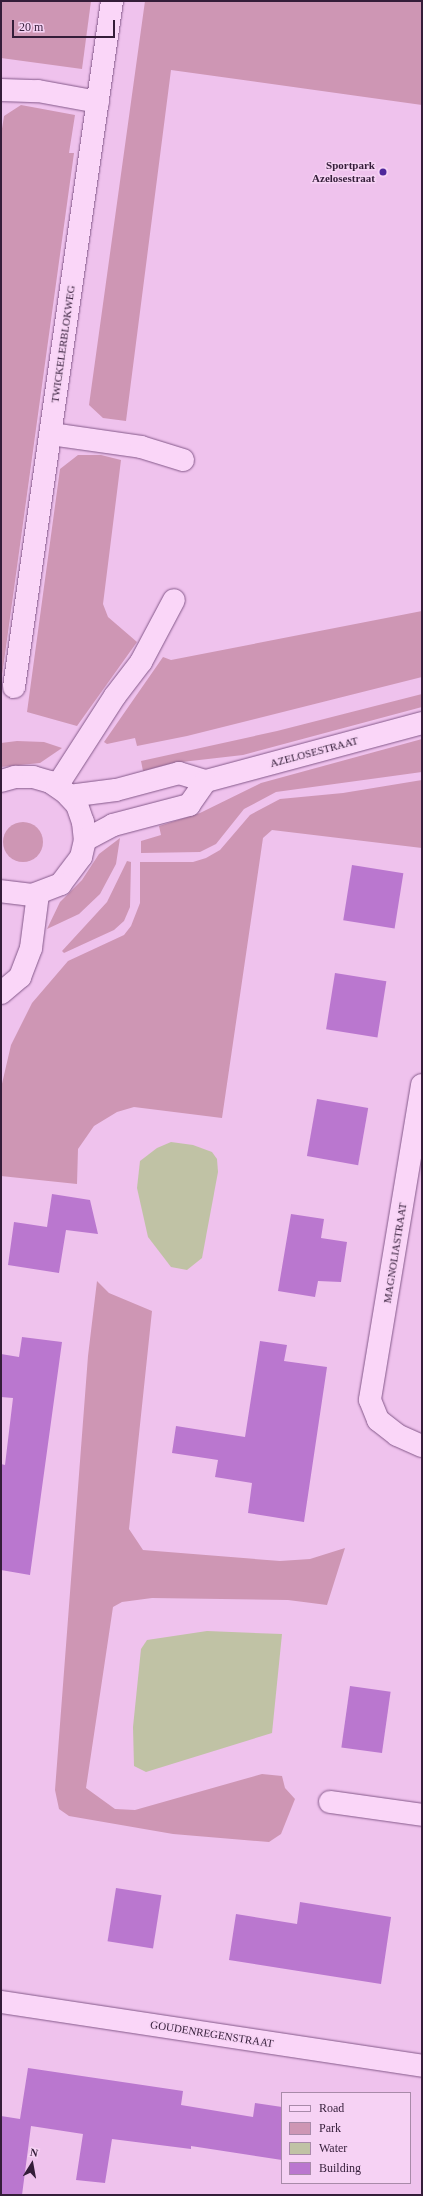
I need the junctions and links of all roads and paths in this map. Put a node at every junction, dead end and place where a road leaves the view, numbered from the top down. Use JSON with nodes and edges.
{"nodes":[{"id":1,"x":112,"y":1,"type":"edge"},
{"id":2,"x":1,"y":90,"type":"edge"},
{"id":3,"x":98,"y":102,"type":"junction"},
{"id":4,"x":51,"y":434,"type":"junction"},
{"id":5,"x":183,"y":460,"type":"dead end"},
{"id":6,"x":174,"y":600,"type":"dead end"},
{"id":7,"x":14,"y":687,"type":"dead end"},
{"id":8,"x":422,"y":723,"type":"edge"},
{"id":9,"x":1,"y":781,"type":"edge"},
{"id":10,"x":206,"y":782,"type":"junction"},
{"id":11,"x":63,"y":791,"type":"junction"},
{"id":12,"x":85,"y":840,"type":"junction"},
{"id":13,"x":1,"y":891,"type":"edge"},
{"id":14,"x":38,"y":894,"type":"junction"},
{"id":15,"x":2,"y":989,"type":"edge"},
{"id":16,"x":422,"y":1085,"type":"edge"},
{"id":17,"x":422,"y":1446,"type":"edge"},
{"id":18,"x":330,"y":1802,"type":"dead end"},
{"id":19,"x":422,"y":1815,"type":"edge"},
{"id":20,"x":1,"y":2002,"type":"edge"},
{"id":21,"x":422,"y":2066,"type":"edge"}],
"edges":[{"from":1,"to":3,"type":"street","name":"TWICKELERBLOKWEG"},
{"from":2,"to":3,"type":"street"},
{"from":3,"to":4,"type":"street","name":"TWICKELERBLOKWEG"},
{"from":4,"to":5,"type":"street"},
{"from":4,"to":7,"type":"street","name":"TWICKELERBLOKWEG"},
{"from":6,"to":11,"type":"street"},
{"from":8,"to":10,"type":"street","name":"AZELOSESTRAAT"},
{"from":9,"to":11,"type":"street"},
{"from":10,"to":11,"type":"street"},
{"from":10,"to":12,"type":"street"},
{"from":11,"to":12,"type":"street"},
{"from":12,"to":14,"type":"street"},
{"from":13,"to":14,"type":"street"},
{"from":14,"to":15,"type":"street"},
{"from":16,"to":17,"type":"street","name":"MAGNOLIASTRAAT"},
{"from":18,"to":19,"type":"street"},
{"from":20,"to":21,"type":"street","name":"GOUDENREGENSTRAAT"}]}
